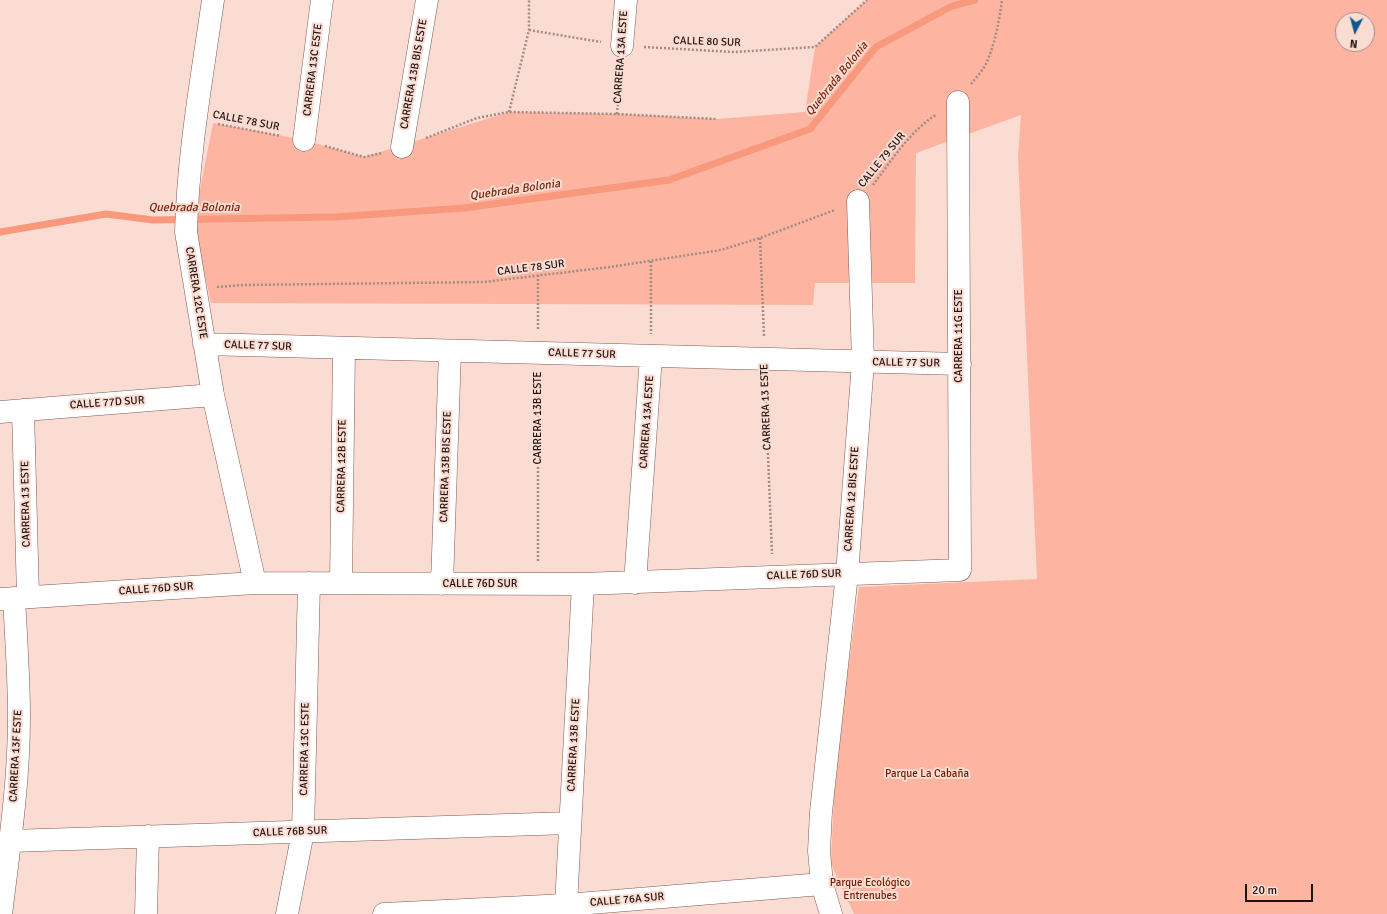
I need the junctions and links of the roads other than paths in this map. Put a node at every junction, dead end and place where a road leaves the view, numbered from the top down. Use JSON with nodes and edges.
{"nodes":[{"id":1,"x":212,"y":0,"type":"edge"},
{"id":2,"x":322,"y":0,"type":"edge"},
{"id":3,"x":427,"y":0,"type":"edge"},
{"id":4,"x":626,"y":0,"type":"edge"},
{"id":5,"x":622,"y":46,"type":"road end"},
{"id":6,"x":958,"y":102,"type":"road end"},
{"id":7,"x":304,"y":140,"type":"road end"},
{"id":8,"x":402,"y":147,"type":"road end"},
{"id":9,"x":858,"y":201,"type":"road end"},
{"id":10,"x":204,"y":344,"type":"junction"},
{"id":11,"x":344,"y":348,"type":"junction"},
{"id":12,"x":450,"y":351,"type":"junction"},
{"id":13,"x":651,"y":356,"type":"junction"},
{"id":14,"x":863,"y":362,"type":"junction"},
{"id":15,"x":960,"y":364,"type":"junction"},
{"id":16,"x":213,"y":395,"type":"junction"},
{"id":17,"x":23,"y":410,"type":"junction"},
{"id":18,"x":0,"y":412,"type":"edge"},
{"id":19,"x":960,"y":570,"type":"joint"},
{"id":20,"x":847,"y":574,"type":"junction"},
{"id":21,"x":254,"y":583,"type":"junction"},
{"id":22,"x":309,"y":583,"type":"junction"},
{"id":23,"x":341,"y":583,"type":"junction"},
{"id":24,"x":635,"y":583,"type":"junction"},
{"id":25,"x":442,"y":584,"type":"junction"},
{"id":26,"x":583,"y":584,"type":"junction"},
{"id":27,"x":14,"y":598,"type":"edge"},
{"id":28,"x":570,"y":823,"type":"junction"},
{"id":29,"x":302,"y":832,"type":"junction"},
{"id":30,"x":148,"y":836,"type":"junction"},
{"id":31,"x":10,"y":840,"type":"junction"},
{"id":32,"x":822,"y":884,"type":"junction"},
{"id":33,"x":566,"y":905,"type":"junction"},
{"id":34,"x":1,"y":914,"type":"edge"},
{"id":35,"x":146,"y":914,"type":"edge"},
{"id":36,"x":287,"y":914,"type":"edge"},
{"id":37,"x":384,"y":914,"type":"edge"},
{"id":38,"x":831,"y":914,"type":"edge"}],
"edges":[{"from":1,"to":10,"type":"street","name":"CARRERA 12C ESTE"},
{"from":2,"to":7,"type":"street","name":"CARRERA 13C ESTE"},
{"from":3,"to":8,"type":"street","name":"CARRERA 13B BIS ESTE"},
{"from":4,"to":5,"type":"street","name":"CARRERA 13A ESTE"},
{"from":6,"to":15,"type":"street","name":"CARRERA 11G ESTE"},
{"from":9,"to":14,"type":"street","name":"CARRERA 12 BIS ESTE"},
{"from":10,"to":11,"type":"street","name":"CALLE 77 SUR"},
{"from":10,"to":16,"type":"street","name":"CARRERA 12C ESTE"},
{"from":11,"to":12,"type":"street","name":"CALLE 77 SUR"},
{"from":11,"to":23,"type":"street","name":"CARRERA 12B ESTE"},
{"from":12,"to":13,"type":"street","name":"CALLE 77 SUR"},
{"from":12,"to":25,"type":"street","name":"CARRERA 13B BIS ESTE"},
{"from":13,"to":14,"type":"street","name":"CALLE 77 SUR"},
{"from":13,"to":24,"type":"street","name":"CARRERA 13A ESTE"},
{"from":14,"to":15,"type":"street","name":"CALLE 77 SUR"},
{"from":14,"to":20,"type":"street","name":"CARRERA 12 BIS ESTE"},
{"from":15,"to":19,"type":"street","name":"CARRERA 11G ESTE"},
{"from":16,"to":17,"type":"street","name":"CALLE 77D SUR"},
{"from":16,"to":21,"type":"street","name":"CARRERA 12C ESTE"},
{"from":17,"to":18,"type":"street","name":"CALLE 77D SUR"},
{"from":17,"to":27,"type":"street","name":"CARRERA 13 ESTE"},
{"from":19,"to":20,"type":"street","name":"CALLE 76D SUR"},
{"from":20,"to":24,"type":"street","name":"CALLE 76D SUR"},
{"from":20,"to":32,"type":"street","name":"CARRERA 12 BIS ESTE"},
{"from":21,"to":22,"type":"street","name":"CALLE 76D SUR"},
{"from":21,"to":27,"type":"street","name":"CALLE 76D SUR"},
{"from":22,"to":23,"type":"street","name":"CALLE 76D SUR"},
{"from":22,"to":29,"type":"street","name":"CARRERA 13C ESTE"},
{"from":23,"to":25,"type":"street","name":"CALLE 76D SUR"},
{"from":24,"to":26,"type":"street","name":"CALLE 76D SUR"},
{"from":25,"to":26,"type":"street","name":"CALLE 76D SUR"},
{"from":26,"to":28,"type":"street","name":"CARRERA 13B ESTE"},
{"from":27,"to":31,"type":"street","name":"CARRERA 13F ESTE"},
{"from":28,"to":29,"type":"street","name":"CALLE 76B SUR"},
{"from":28,"to":33,"type":"street","name":"CARRERA 13B ESTE"},
{"from":29,"to":30,"type":"street","name":"CALLE 76B SUR"},
{"from":29,"to":36,"type":"street","name":"CARRERA 13C ESTE"},
{"from":30,"to":31,"type":"street","name":"CALLE 76B SUR"},
{"from":30,"to":35,"type":"street"},
{"from":31,"to":34,"type":"street","name":"CARRERA 13F ESTE"},
{"from":32,"to":33,"type":"street","name":"CALLE 76A SUR"},
{"from":32,"to":38,"type":"street","name":"CARRERA 12 BIS ESTE"},
{"from":33,"to":37,"type":"street","name":"CALLE 76A SUR"}]}
